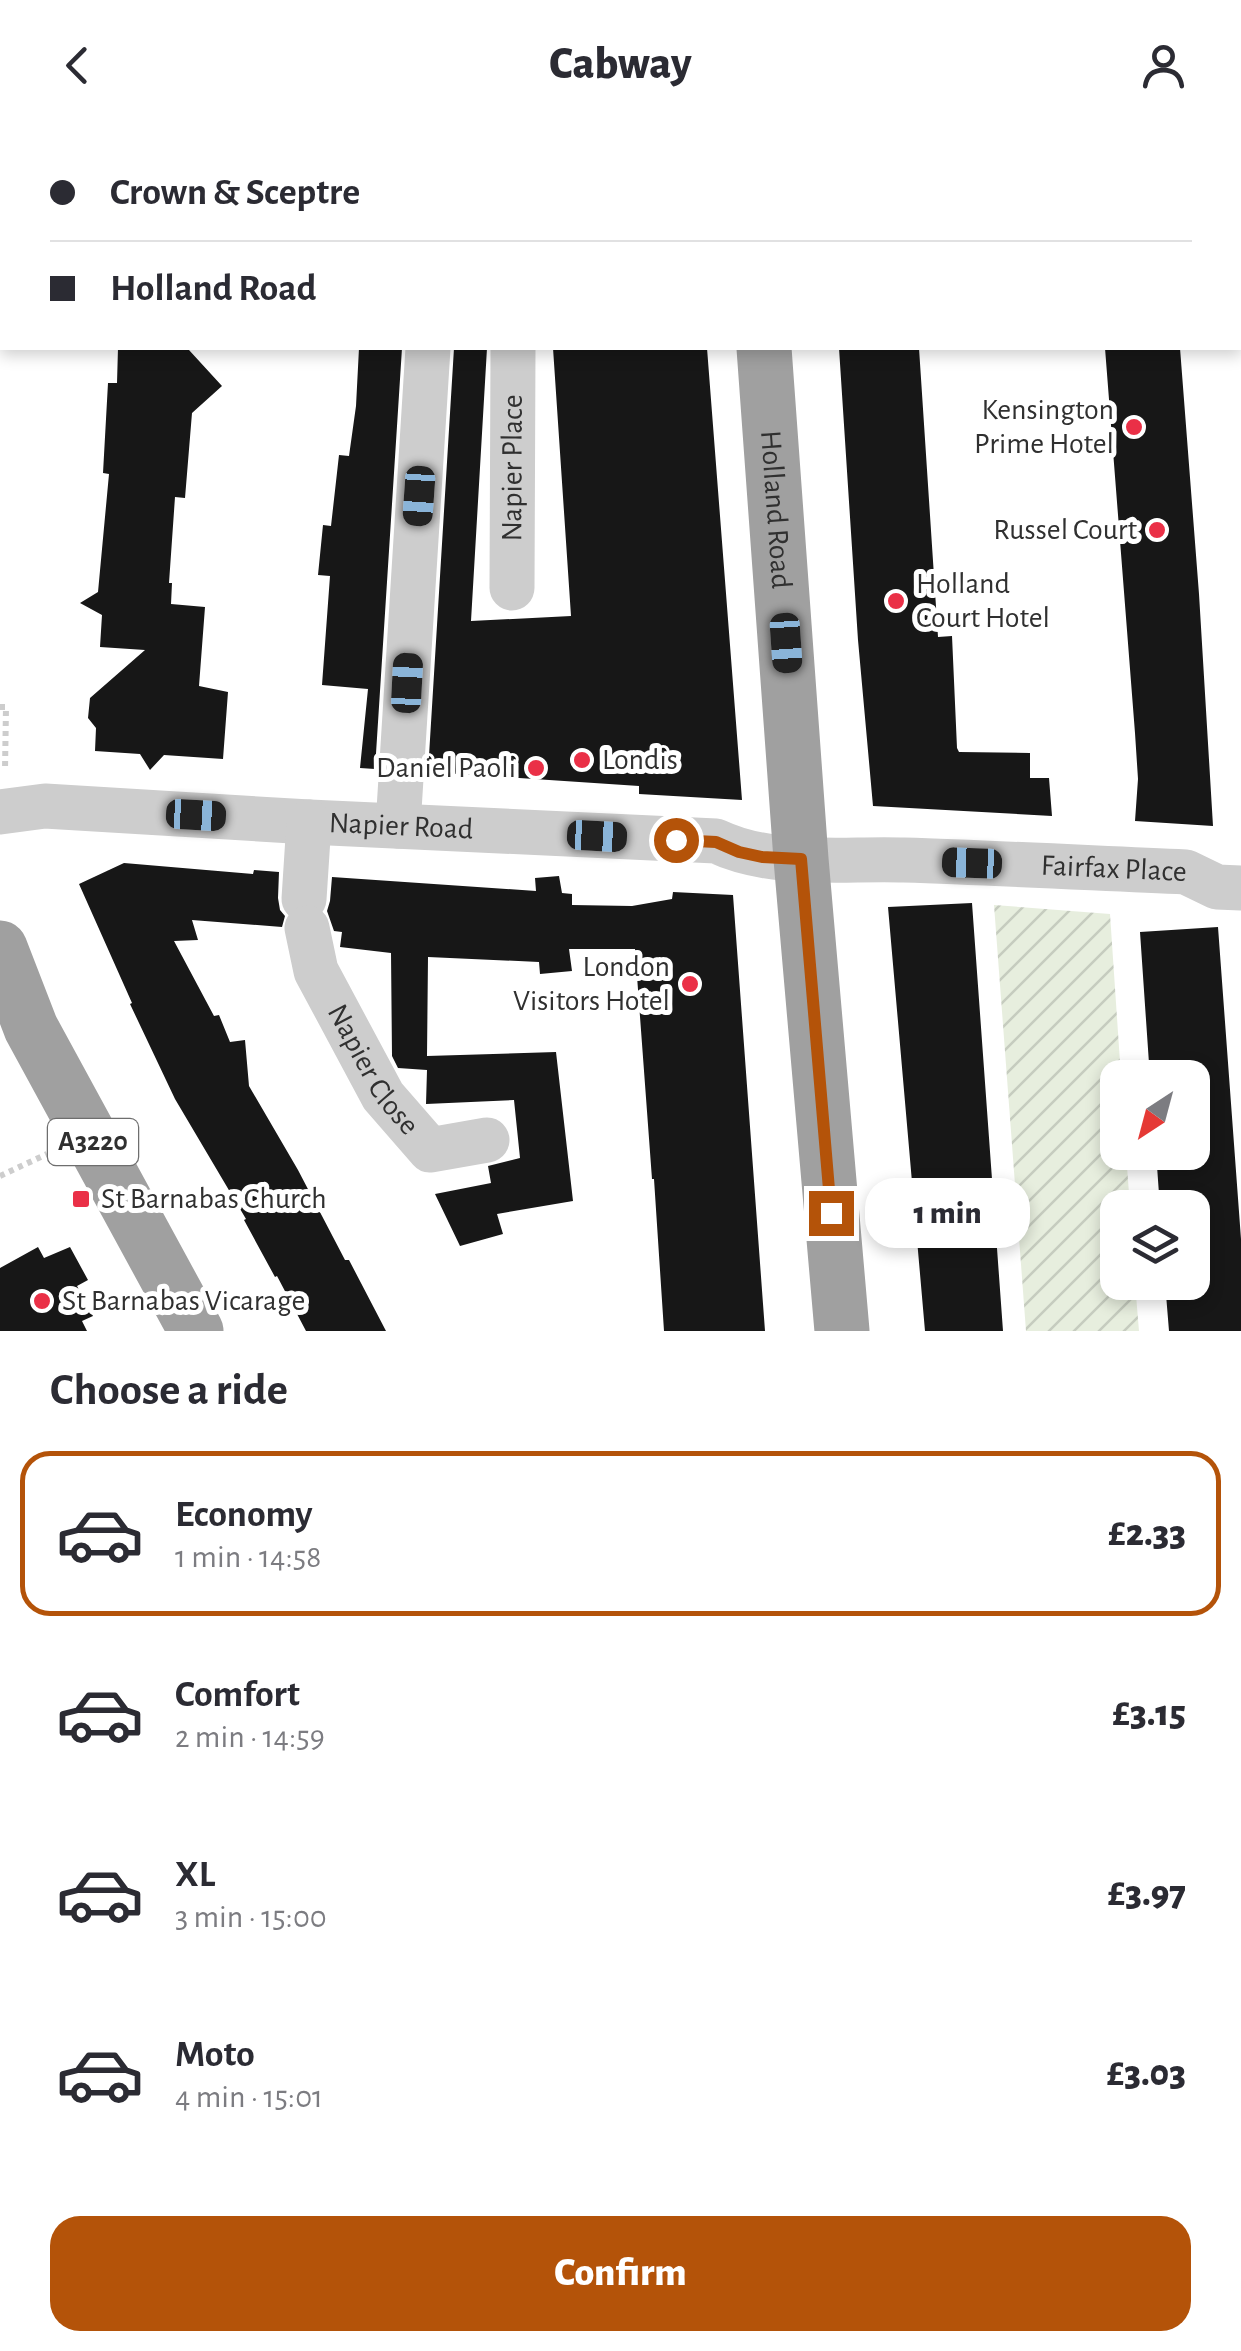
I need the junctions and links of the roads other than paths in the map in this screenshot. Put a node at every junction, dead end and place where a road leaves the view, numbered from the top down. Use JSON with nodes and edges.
{"nodes":[{"id":1,"x":428,"y":350,"type":"edge"},
{"id":2,"x":514,"y":350,"type":"edge"},
{"id":3,"x":764,"y":350,"type":"edge"},
{"id":4,"x":512,"y":588,"type":"dead end"},
{"id":5,"x":5,"y":796,"type":"edge"},
{"id":6,"x":309,"y":822,"type":"junction"},
{"id":7,"x":398,"y":826,"type":"junction"},
{"id":8,"x":801,"y":859,"type":"junction"},
{"id":9,"x":1241,"y":888,"type":"edge"},
{"id":10,"x":0,"y":948,"type":"edge"},
{"id":11,"x":487,"y":1140,"type":"dead end"},
{"id":12,"x":196,"y":1331,"type":"edge"},
{"id":13,"x":842,"y":1331,"type":"edge"}],
"edges":[{"from":1,"to":7,"type":"street"},
{"from":2,"to":4,"type":"street","name":"Napier Place"},
{"from":3,"to":8,"type":"highway","name":"Holland Road"},
{"from":5,"to":6,"type":"street","name":"Napier Road"},
{"from":6,"to":7,"type":"street","name":"Napier Road"},
{"from":6,"to":11,"type":"street","name":"Napier Close"},
{"from":7,"to":8,"type":"street","name":"Napier Road"},
{"from":8,"to":9,"type":"street","name":"Fairfax Place"},
{"from":8,"to":13,"type":"highway","name":"Holland Road"},
{"from":10,"to":12,"type":"highway","number":"A3220"}]}
